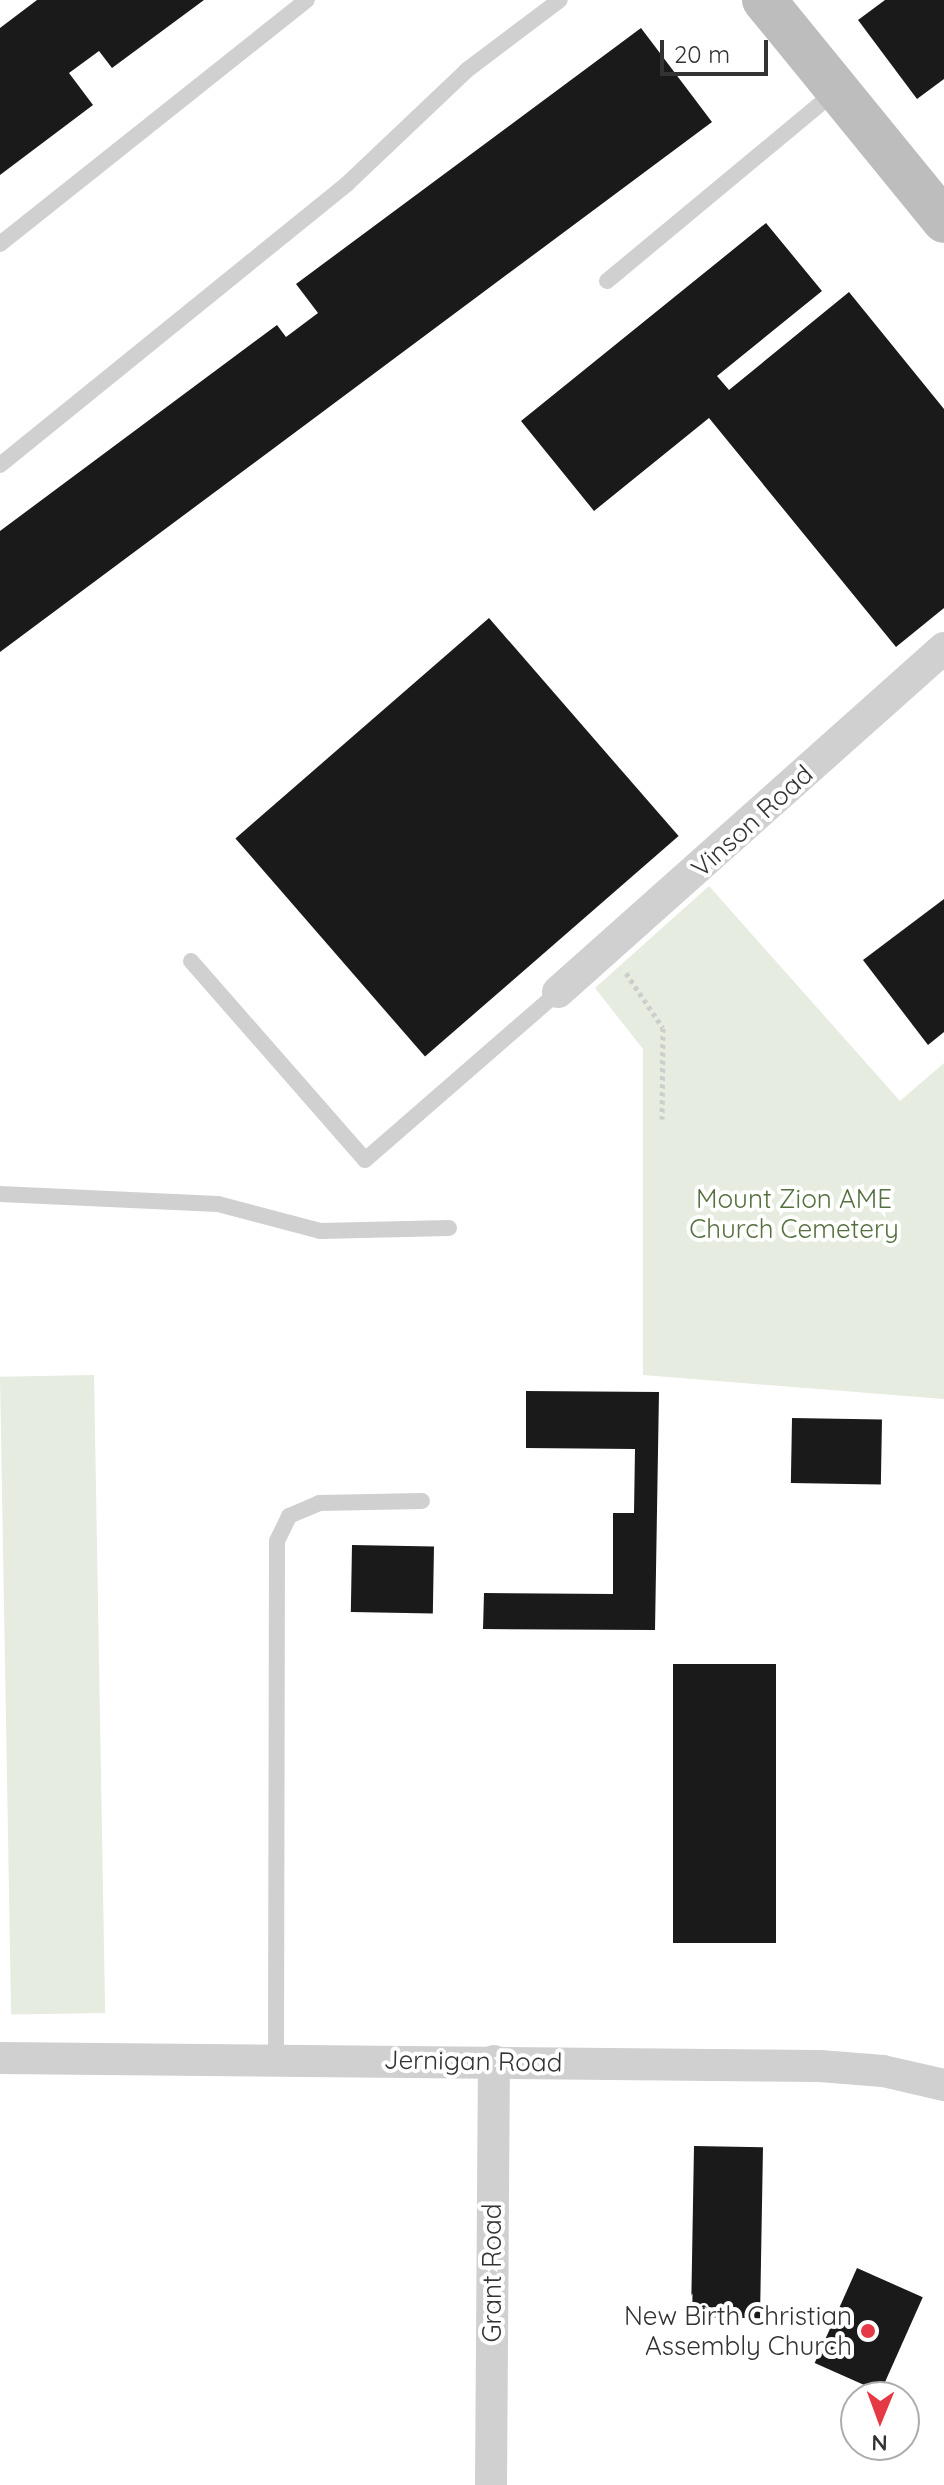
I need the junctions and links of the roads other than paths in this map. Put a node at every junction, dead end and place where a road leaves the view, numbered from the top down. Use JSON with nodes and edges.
{"nodes":[{"id":1,"x":307,"y":0,"type":"edge"},
{"id":2,"x":560,"y":0,"type":"edge"},
{"id":3,"x":764,"y":0,"type":"edge"},
{"id":4,"x":838,"y":90,"type":"junction"},
{"id":5,"x":944,"y":221,"type":"edge"},
{"id":6,"x":0,"y":244,"type":"edge"},
{"id":7,"x":607,"y":281,"type":"dead end"},
{"id":8,"x":0,"y":465,"type":"edge"},
{"id":9,"x":944,"y":648,"type":"edge"},
{"id":10,"x":191,"y":961,"type":"dead end"},
{"id":11,"x":558,"y":992,"type":"joint"},
{"id":12,"x":0,"y":1194,"type":"edge"},
{"id":13,"x":449,"y":1228,"type":"dead end"},
{"id":14,"x":422,"y":1501,"type":"dead end"},
{"id":15,"x":0,"y":2058,"type":"edge"},
{"id":16,"x":276,"y":2059,"type":"junction"},
{"id":17,"x":494,"y":2061,"type":"junction"},
{"id":18,"x":944,"y":2085,"type":"edge"},
{"id":19,"x":491,"y":2485,"type":"edge"}],
"edges":[{"from":1,"to":6,"type":"lane"},
{"from":2,"to":8,"type":"lane"},
{"from":3,"to":4,"type":"main road"},
{"from":4,"to":5,"type":"main road"},
{"from":4,"to":7,"type":"lane"},
{"from":9,"to":11,"type":"street","name":"Vinson Road"},
{"from":10,"to":11,"type":"lane"},
{"from":12,"to":13,"type":"lane"},
{"from":14,"to":16,"type":"lane"},
{"from":15,"to":16,"type":"street","name":"Jernigan Road"},
{"from":16,"to":17,"type":"street","name":"Jernigan Road"},
{"from":17,"to":18,"type":"street","name":"Jernigan Road"},
{"from":17,"to":19,"type":"street","name":"Grant Road"}]}
